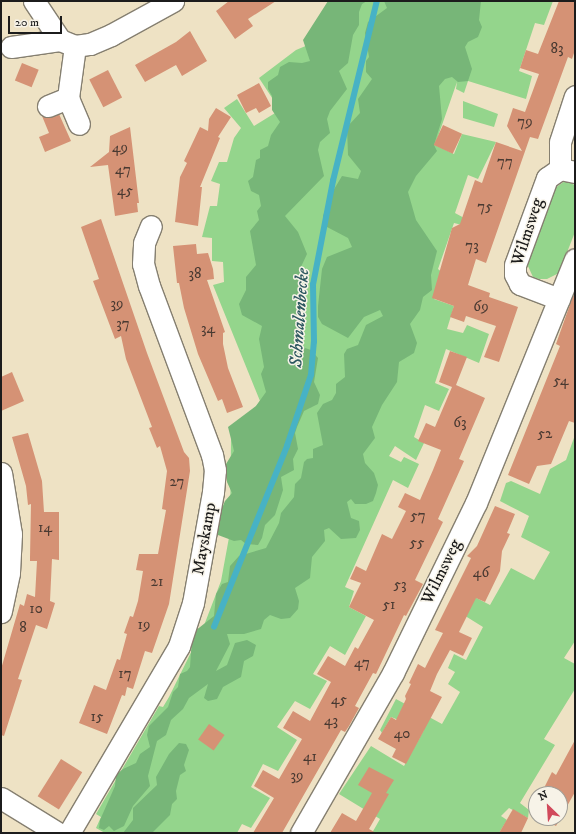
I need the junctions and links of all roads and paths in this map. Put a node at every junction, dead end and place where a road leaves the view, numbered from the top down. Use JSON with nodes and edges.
{"nodes":[{"id":1,"x":34,"y":1,"type":"edge"},
{"id":2,"x":173,"y":1,"type":"edge"},
{"id":3,"x":68,"y":43,"type":"junction"},
{"id":4,"x":11,"y":47,"type":"dead end"},
{"id":5,"x":575,"y":96,"type":"edge"},
{"id":6,"x":68,"y":98,"type":"junction"},
{"id":7,"x":48,"y":106,"type":"dead end"},
{"id":8,"x":79,"y":124,"type":"dead end"},
{"id":9,"x":568,"y":171,"type":"edge"},
{"id":10,"x":151,"y":226,"type":"dead end"},
{"id":11,"x":575,"y":259,"type":"edge"},
{"id":12,"x":559,"y":299,"type":"junction"},
{"id":13,"x":1,"y":473,"type":"edge"},
{"id":14,"x":1,"y":612,"type":"edge"},
{"id":15,"x":1,"y":798,"type":"edge"},
{"id":16,"x":58,"y":833,"type":"edge"},
{"id":17,"x":69,"y":833,"type":"edge"},
{"id":18,"x":301,"y":833,"type":"edge"}],
"edges":[{"from":1,"to":3,"type":"street"},
{"from":2,"to":3,"type":"street"},
{"from":3,"to":4,"type":"street"},
{"from":3,"to":6,"type":"street"},
{"from":5,"to":9,"type":"street","name":"Wilmsweg"},
{"from":6,"to":7,"type":"street"},
{"from":6,"to":8,"type":"street"},
{"from":9,"to":12,"type":"street","name":"Wilmsweg"},
{"from":10,"to":17,"type":"street","name":"Mayskamp"},
{"from":11,"to":12,"type":"street","name":"Wilmsweg"},
{"from":12,"to":18,"type":"street","name":"Wilmsweg"},
{"from":13,"to":14,"type":"street"},
{"from":15,"to":16,"type":"street"}]}
